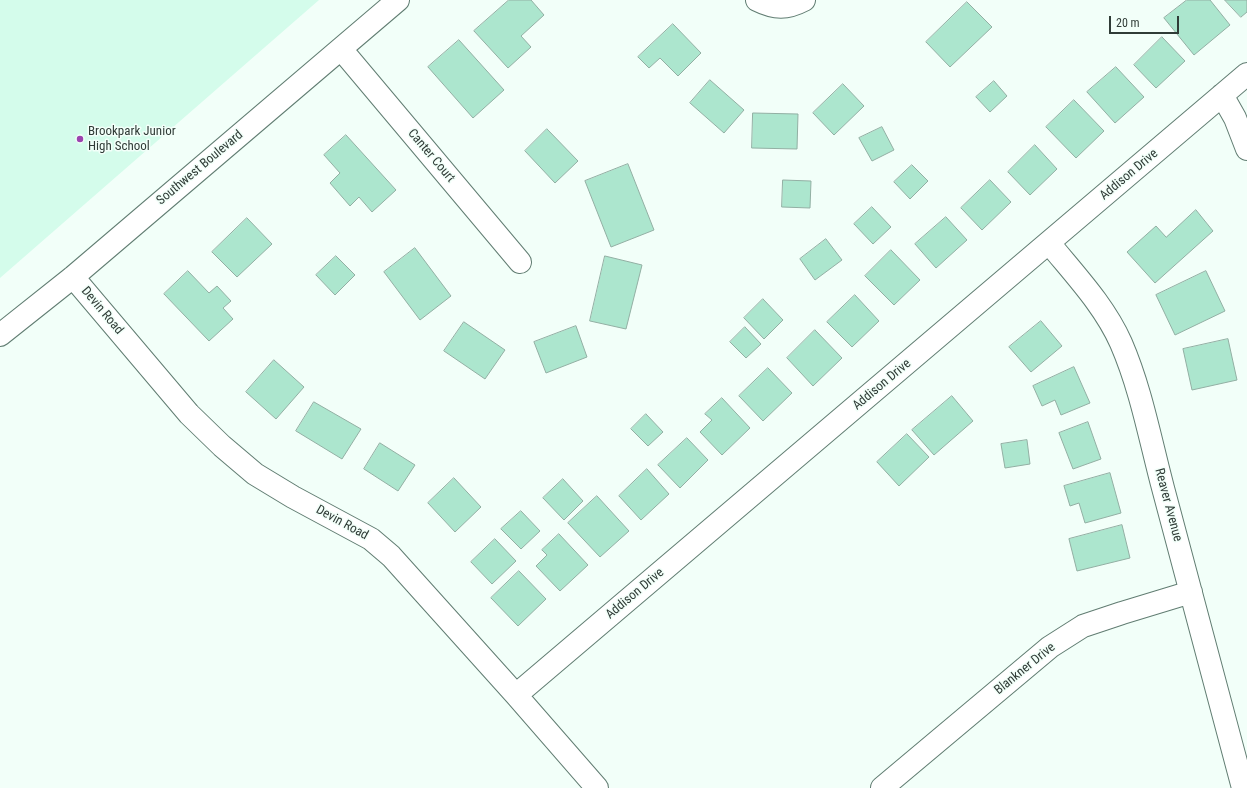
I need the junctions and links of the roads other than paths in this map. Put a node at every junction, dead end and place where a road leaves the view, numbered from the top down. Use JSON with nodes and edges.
{"nodes":[{"id":1,"x":398,"y":0,"type":"edge"},
{"id":2,"x":758,"y":0,"type":"edge"},
{"id":3,"x":804,"y":0,"type":"edge"},
{"id":4,"x":342,"y":49,"type":"junction"},
{"id":5,"x":1247,"y":74,"type":"edge"},
{"id":6,"x":1222,"y":95,"type":"junction"},
{"id":7,"x":1247,"y":149,"type":"edge"},
{"id":8,"x":1049,"y":243,"type":"junction"},
{"id":9,"x":520,"y":262,"type":"dead end"},
{"id":10,"x":73,"y":277,"type":"junction"},
{"id":11,"x":0,"y":335,"type":"edge"},
{"id":12,"x":1191,"y":592,"type":"junction"},
{"id":13,"x":516,"y":695,"type":"junction"},
{"id":14,"x":596,"y":788,"type":"edge"},
{"id":15,"x":882,"y":788,"type":"edge"},
{"id":16,"x":1243,"y":788,"type":"edge"}],
"edges":[{"from":1,"to":4,"type":"street","name":"Southwest Boulevard"},
{"from":2,"to":3,"type":"street"},
{"from":4,"to":9,"type":"street","name":"Canter Court"},
{"from":4,"to":10,"type":"street","name":"Southwest Boulevard"},
{"from":5,"to":6,"type":"street","name":"Addison Drive"},
{"from":6,"to":7,"type":"street"},
{"from":6,"to":8,"type":"street","name":"Addison Drive"},
{"from":8,"to":12,"type":"street","name":"Reaver Avenue"},
{"from":8,"to":13,"type":"street","name":"Addison Drive"},
{"from":10,"to":11,"type":"street","name":"Southwest Boulevard"},
{"from":10,"to":13,"type":"street","name":"Devin Road"},
{"from":12,"to":15,"type":"street","name":"Blankner Drive"},
{"from":12,"to":16,"type":"street","name":"Reaver Avenue"},
{"from":13,"to":14,"type":"street","name":"Devin Road"}]}
